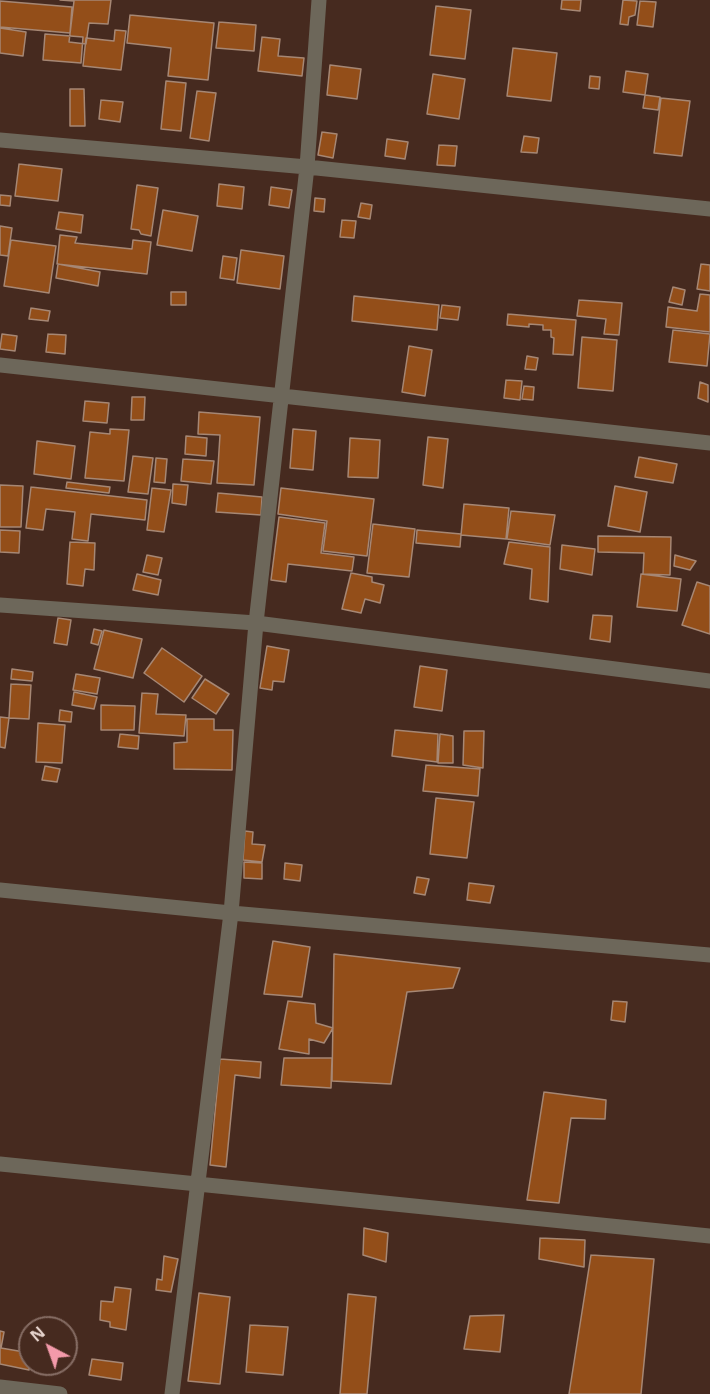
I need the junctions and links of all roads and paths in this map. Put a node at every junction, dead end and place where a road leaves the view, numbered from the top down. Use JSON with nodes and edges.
{"nodes":[{"id":1,"x":319,"y":0,"type":"edge"},
{"id":2,"x":0,"y":140,"type":"edge"},
{"id":3,"x":307,"y":167,"type":"junction"},
{"id":4,"x":710,"y":209,"type":"edge"},
{"id":5,"x":0,"y":365,"type":"edge"},
{"id":6,"x":282,"y":396,"type":"junction"},
{"id":7,"x":710,"y":443,"type":"edge"},
{"id":8,"x":0,"y":605,"type":"edge"},
{"id":9,"x":256,"y":623,"type":"junction"},
{"id":10,"x":710,"y":681,"type":"edge"},
{"id":11,"x":0,"y":890,"type":"edge"},
{"id":12,"x":231,"y":913,"type":"junction"},
{"id":13,"x":710,"y":955,"type":"edge"},
{"id":14,"x":0,"y":1164,"type":"edge"},
{"id":15,"x":197,"y":1184,"type":"junction"},
{"id":16,"x":710,"y":1236,"type":"edge"},
{"id":17,"x":2,"y":1389,"type":"edge"},
{"id":18,"x":60,"y":1394,"type":"edge"},
{"id":19,"x":172,"y":1394,"type":"edge"}],
"edges":[{"from":1,"to":3,"type":"street"},
{"from":2,"to":3,"type":"street"},
{"from":3,"to":4,"type":"street"},
{"from":3,"to":6,"type":"street"},
{"from":5,"to":6,"type":"street"},
{"from":6,"to":7,"type":"street"},
{"from":6,"to":9,"type":"street"},
{"from":8,"to":9,"type":"street"},
{"from":9,"to":10,"type":"street"},
{"from":9,"to":12,"type":"street"},
{"from":11,"to":12,"type":"street"},
{"from":12,"to":13,"type":"street"},
{"from":12,"to":15,"type":"street"},
{"from":14,"to":15,"type":"street"},
{"from":15,"to":16,"type":"street"},
{"from":15,"to":19,"type":"street"},
{"from":17,"to":18,"type":"street"}]}
